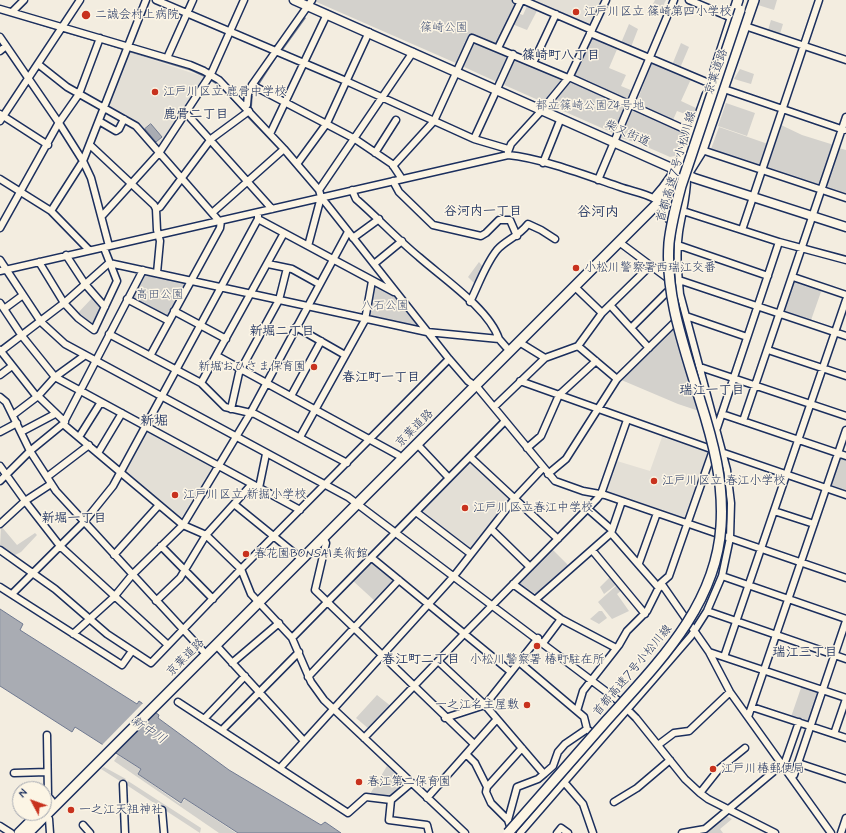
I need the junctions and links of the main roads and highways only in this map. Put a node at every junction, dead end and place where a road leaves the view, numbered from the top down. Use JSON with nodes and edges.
{"nodes":[{"id":1,"x":294,"y":0,"type":"edge"},
{"id":2,"x":738,"y":0,"type":"edge"},
{"id":3,"x":743,"y":0,"type":"edge"},
{"id":4,"x":748,"y":0,"type":"edge"},
{"id":5,"x":754,"y":0,"type":"edge"},
{"id":6,"x":310,"y":3,"type":"edge"},
{"id":7,"x":742,"y":11,"type":"junction"},
{"id":8,"x":677,"y":170,"type":"junction"},
{"id":9,"x":687,"y":174,"type":"junction"},
{"id":10,"x":657,"y":200,"type":"junction"},
{"id":11,"x":846,"y":227,"type":"edge"},
{"id":12,"x":473,"y":384,"type":"junction"},
{"id":13,"x":355,"y":502,"type":"junction"},
{"id":14,"x":257,"y":600,"type":"junction"},
{"id":15,"x":156,"y":700,"type":"junction"},
{"id":16,"x":98,"y":759,"type":"junction"},
{"id":17,"x":52,"y":801,"type":"edge"},
{"id":18,"x":31,"y":821,"type":"edge"},
{"id":19,"x":511,"y":831,"type":"edge"},
{"id":20,"x":19,"y":833,"type":"edge"},
{"id":21,"x":28,"y":833,"type":"edge"}],
"edges":[{"from":1,"to":6,"type":"main road","name":"柴又街道"},
{"from":2,"to":8,"type":"highway","name":"京葉道路"},
{"from":3,"to":7,"type":"highway"},
{"from":4,"to":7,"type":"highway"},
{"from":5,"to":9,"type":"highway","name":"京葉道路"},
{"from":6,"to":8,"type":"main road","name":"柴又街道"},
{"from":7,"to":19,"type":"highway","name":"首都高速7号小松川線","bridge":true},
{"from":8,"to":9,"type":"main road","name":"柴又街道"},
{"from":8,"to":10,"type":"highway","name":"京葉道路"},
{"from":9,"to":10,"type":"highway","name":"京葉道路"},
{"from":9,"to":11,"type":"main road","name":"柴又街道"},
{"from":10,"to":12,"type":"highway","name":"京葉道路"},
{"from":10,"to":12,"type":"highway","name":"京葉道路"},
{"from":12,"to":13,"type":"highway","name":"京葉道路"},
{"from":12,"to":13,"type":"highway","name":"京葉道路"},
{"from":13,"to":14,"type":"highway","name":"京葉道路"},
{"from":13,"to":14,"type":"highway","name":"京葉道路"},
{"from":14,"to":15,"type":"highway","name":"京葉道路"},
{"from":14,"to":15,"type":"highway","name":"京葉道路"},
{"from":15,"to":16,"type":"highway","name":"京葉道路"},
{"from":16,"to":17,"type":"highway","name":"京葉道路"},
{"from":16,"to":21,"type":"highway","name":"京葉道路"},
{"from":18,"to":20,"type":"highway"}]}
